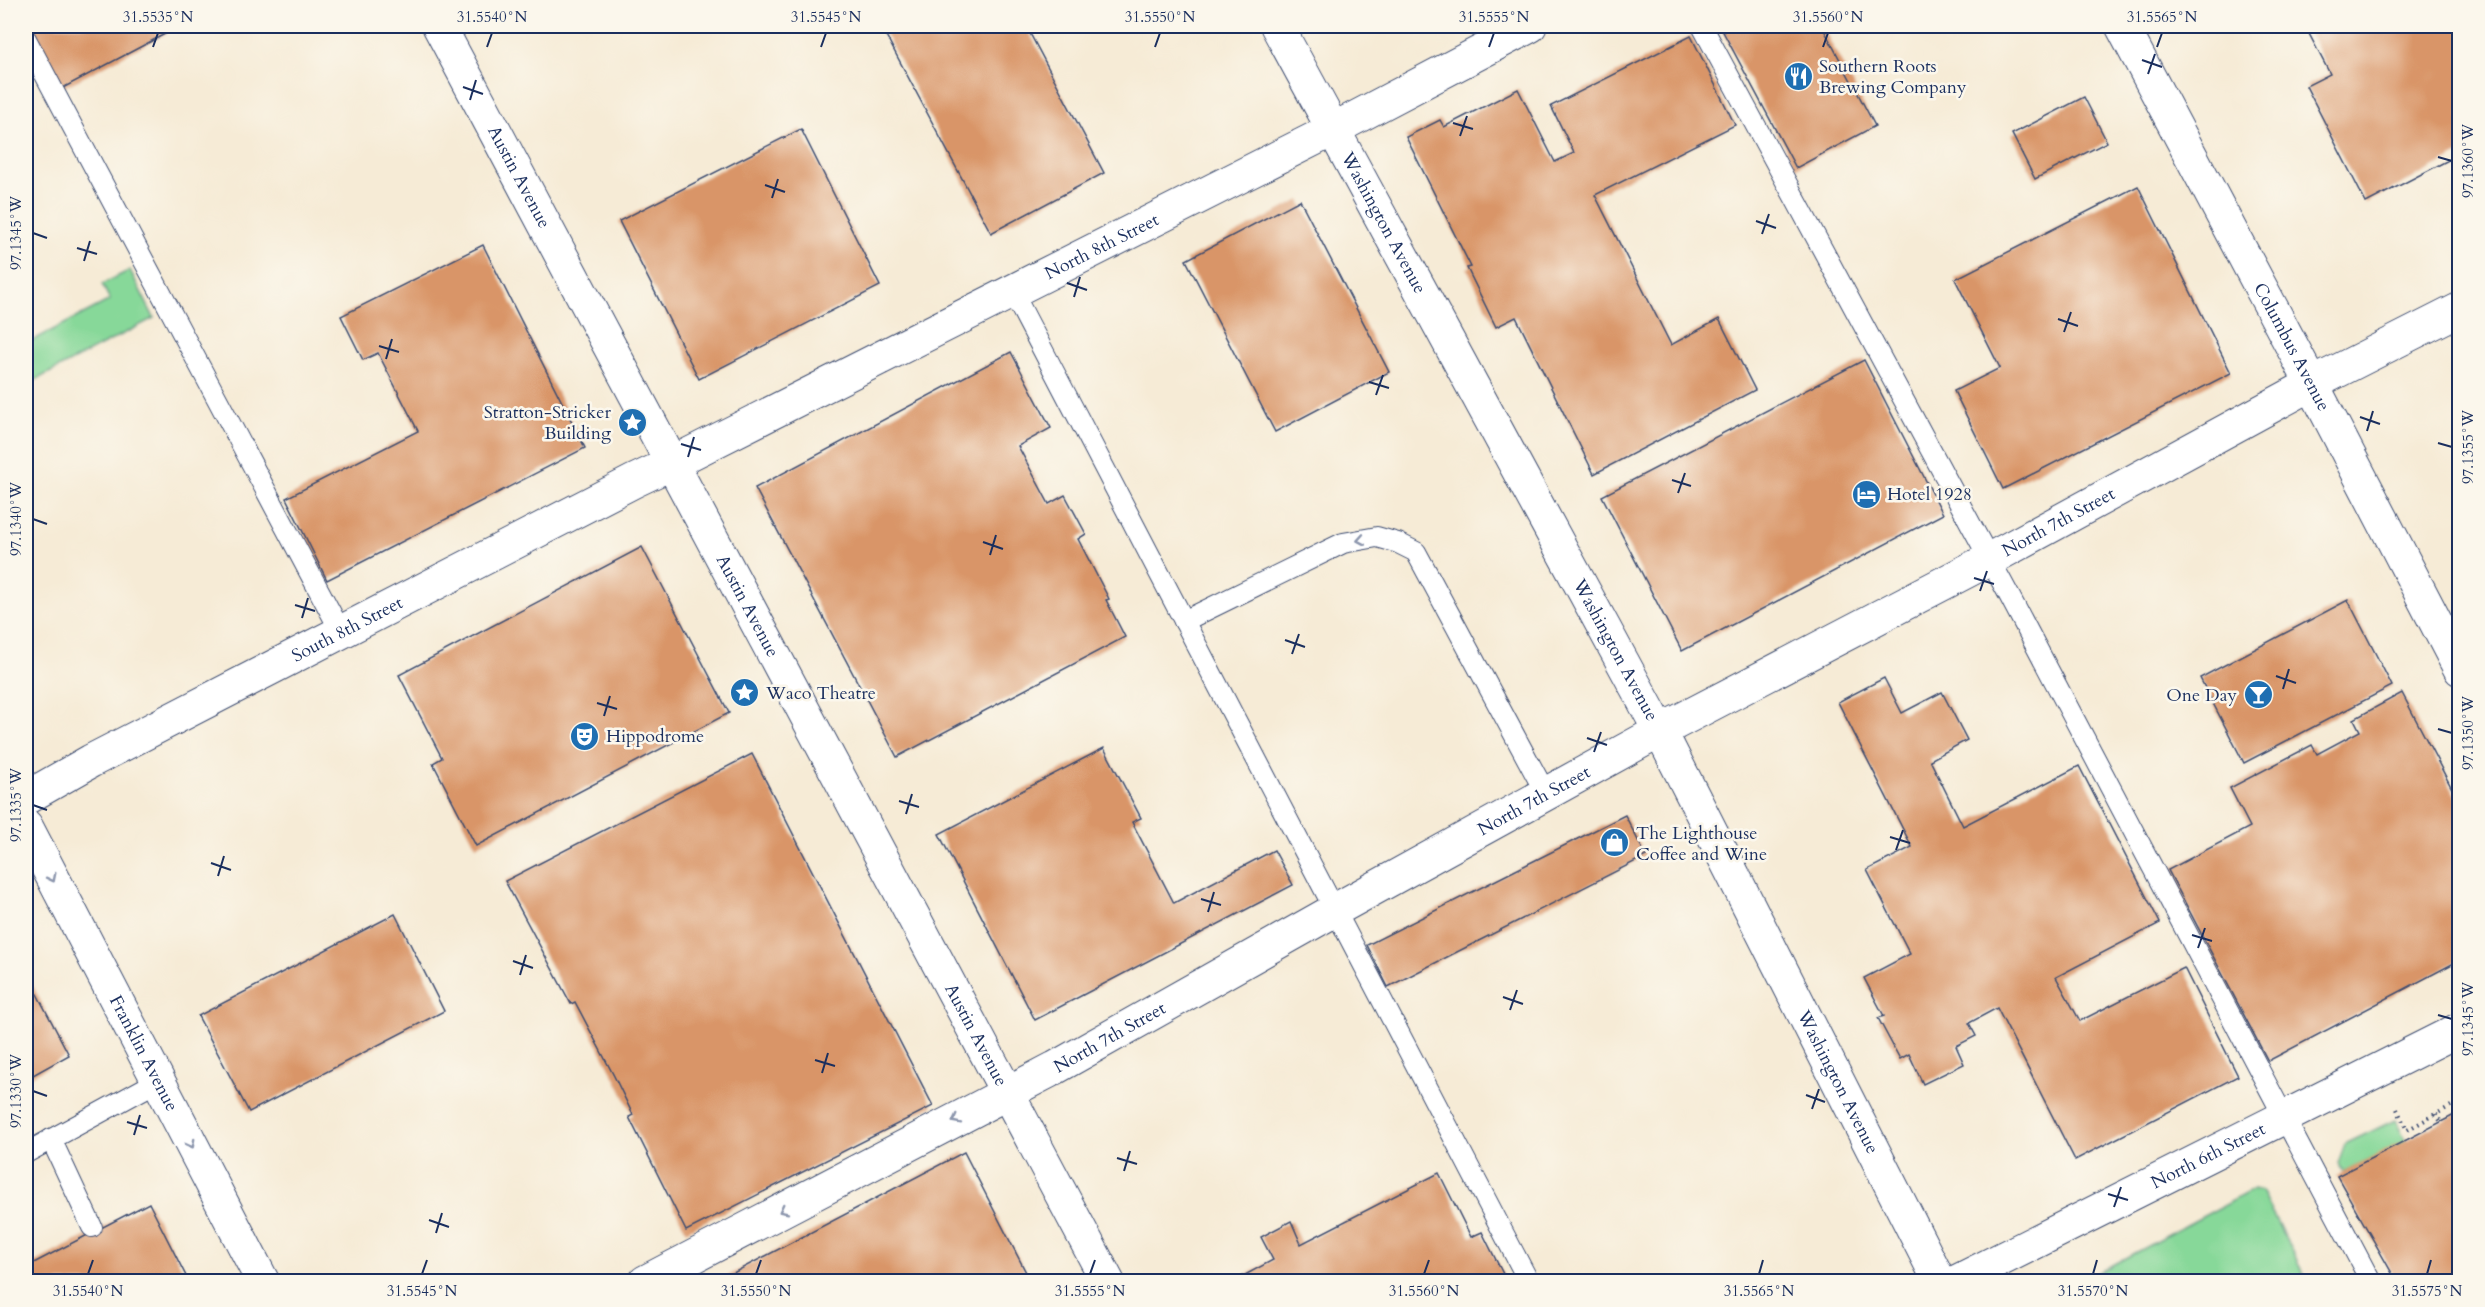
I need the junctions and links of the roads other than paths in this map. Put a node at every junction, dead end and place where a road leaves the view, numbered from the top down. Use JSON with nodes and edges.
{"nodes":[{"id":1,"x":439,"y":26,"type":"edge"},
{"id":2,"x":1277,"y":26,"type":"edge"},
{"id":3,"x":1530,"y":26,"type":"edge"},
{"id":4,"x":1702,"y":26,"type":"edge"},
{"id":5,"x":2122,"y":26,"type":"edge"},
{"id":6,"x":26,"y":39,"type":"edge"},
{"id":7,"x":1332,"y":130,"type":"junction"},
{"id":8,"x":1012,"y":291,"type":"junction"},
{"id":9,"x":2460,"y":309,"type":"edge"},
{"id":10,"x":2312,"y":384,"type":"junction"},
{"id":11,"x":672,"y":464,"type":"junction"},
{"id":12,"x":1990,"y":558,"type":"junction"},
{"id":13,"x":1184,"y":621,"type":"junction"},
{"id":14,"x":341,"y":632,"type":"junction"},
{"id":15,"x":2460,"y":669,"type":"edge"},
{"id":16,"x":1660,"y":731,"type":"junction"},
{"id":17,"x":1546,"y":794,"type":"junction"},
{"id":18,"x":26,"y":798,"type":"edge"},
{"id":19,"x":26,"y":826,"type":"edge"},
{"id":20,"x":1335,"y":910,"type":"junction"},
{"id":21,"x":2460,"y":1029,"type":"edge"},
{"id":22,"x":158,"y":1081,"type":"junction"},
{"id":23,"x":1008,"y":1093,"type":"junction"},
{"id":24,"x":2284,"y":1117,"type":"junction"},
{"id":25,"x":51,"y":1139,"type":"junction"},
{"id":26,"x":26,"y":1153,"type":"edge"},
{"id":27,"x":92,"y":1227,"type":"dead end"},
{"id":28,"x":665,"y":1277,"type":"edge"},
{"id":29,"x":263,"y":1281,"type":"edge"},
{"id":30,"x":1108,"y":1281,"type":"edge"},
{"id":31,"x":1529,"y":1281,"type":"edge"},
{"id":32,"x":1941,"y":1281,"type":"edge"},
{"id":33,"x":1956,"y":1281,"type":"edge"},
{"id":34,"x":2371,"y":1281,"type":"edge"}],
"edges":[{"from":1,"to":11,"type":"street","name":"Austin Avenue"},
{"from":2,"to":7,"type":"street","name":"Washington Avenue"},
{"from":3,"to":7,"type":"street","name":"North 8th Street"},
{"from":4,"to":12,"type":"lane"},
{"from":5,"to":10,"type":"street","name":"Columbus Avenue"},
{"from":6,"to":14,"type":"lane"},
{"from":7,"to":8,"type":"street","name":"North 8th Street"},
{"from":7,"to":16,"type":"street","name":"Washington Avenue"},
{"from":8,"to":11,"type":"street","name":"North 8th Street"},
{"from":8,"to":13,"type":"lane"},
{"from":9,"to":10,"type":"street","name":"North 7th Street"},
{"from":10,"to":12,"type":"street","name":"North 7th Street"},
{"from":10,"to":15,"type":"street","name":"Columbus Avenue"},
{"from":11,"to":14,"type":"street","name":"South 8th Street"},
{"from":11,"to":23,"type":"street","name":"Austin Avenue"},
{"from":12,"to":16,"type":"street","name":"North 7th Street"},
{"from":12,"to":24,"type":"lane"},
{"from":17,"to":13,"type":"lane","one_way":true},
{"from":13,"to":20,"type":"lane"},
{"from":14,"to":18,"type":"street","name":"South 8th Street"},
{"from":16,"to":17,"type":"street","name":"North 7th Street"},
{"from":16,"to":32,"type":"street","name":"Washington Avenue"},
{"from":17,"to":20,"type":"street","name":"North 7th Street"},
{"from":19,"to":22,"type":"street","name":"Franklin Avenue","one_way":true},
{"from":20,"to":23,"type":"street","name":"North 7th Street"},
{"from":20,"to":31,"type":"lane"},
{"from":21,"to":24,"type":"street","name":"North 6th Street"},
{"from":22,"to":25,"type":"lane"},
{"from":22,"to":29,"type":"street","name":"Franklin Avenue","one_way":true},
{"from":23,"to":28,"type":"street","name":"North 7th Street","one_way":true},
{"from":23,"to":30,"type":"street","name":"Austin Avenue"},
{"from":24,"to":33,"type":"street","name":"North 6th Street"},
{"from":24,"to":34,"type":"lane"},
{"from":25,"to":26,"type":"lane"},
{"from":25,"to":27,"type":"lane"}]}
